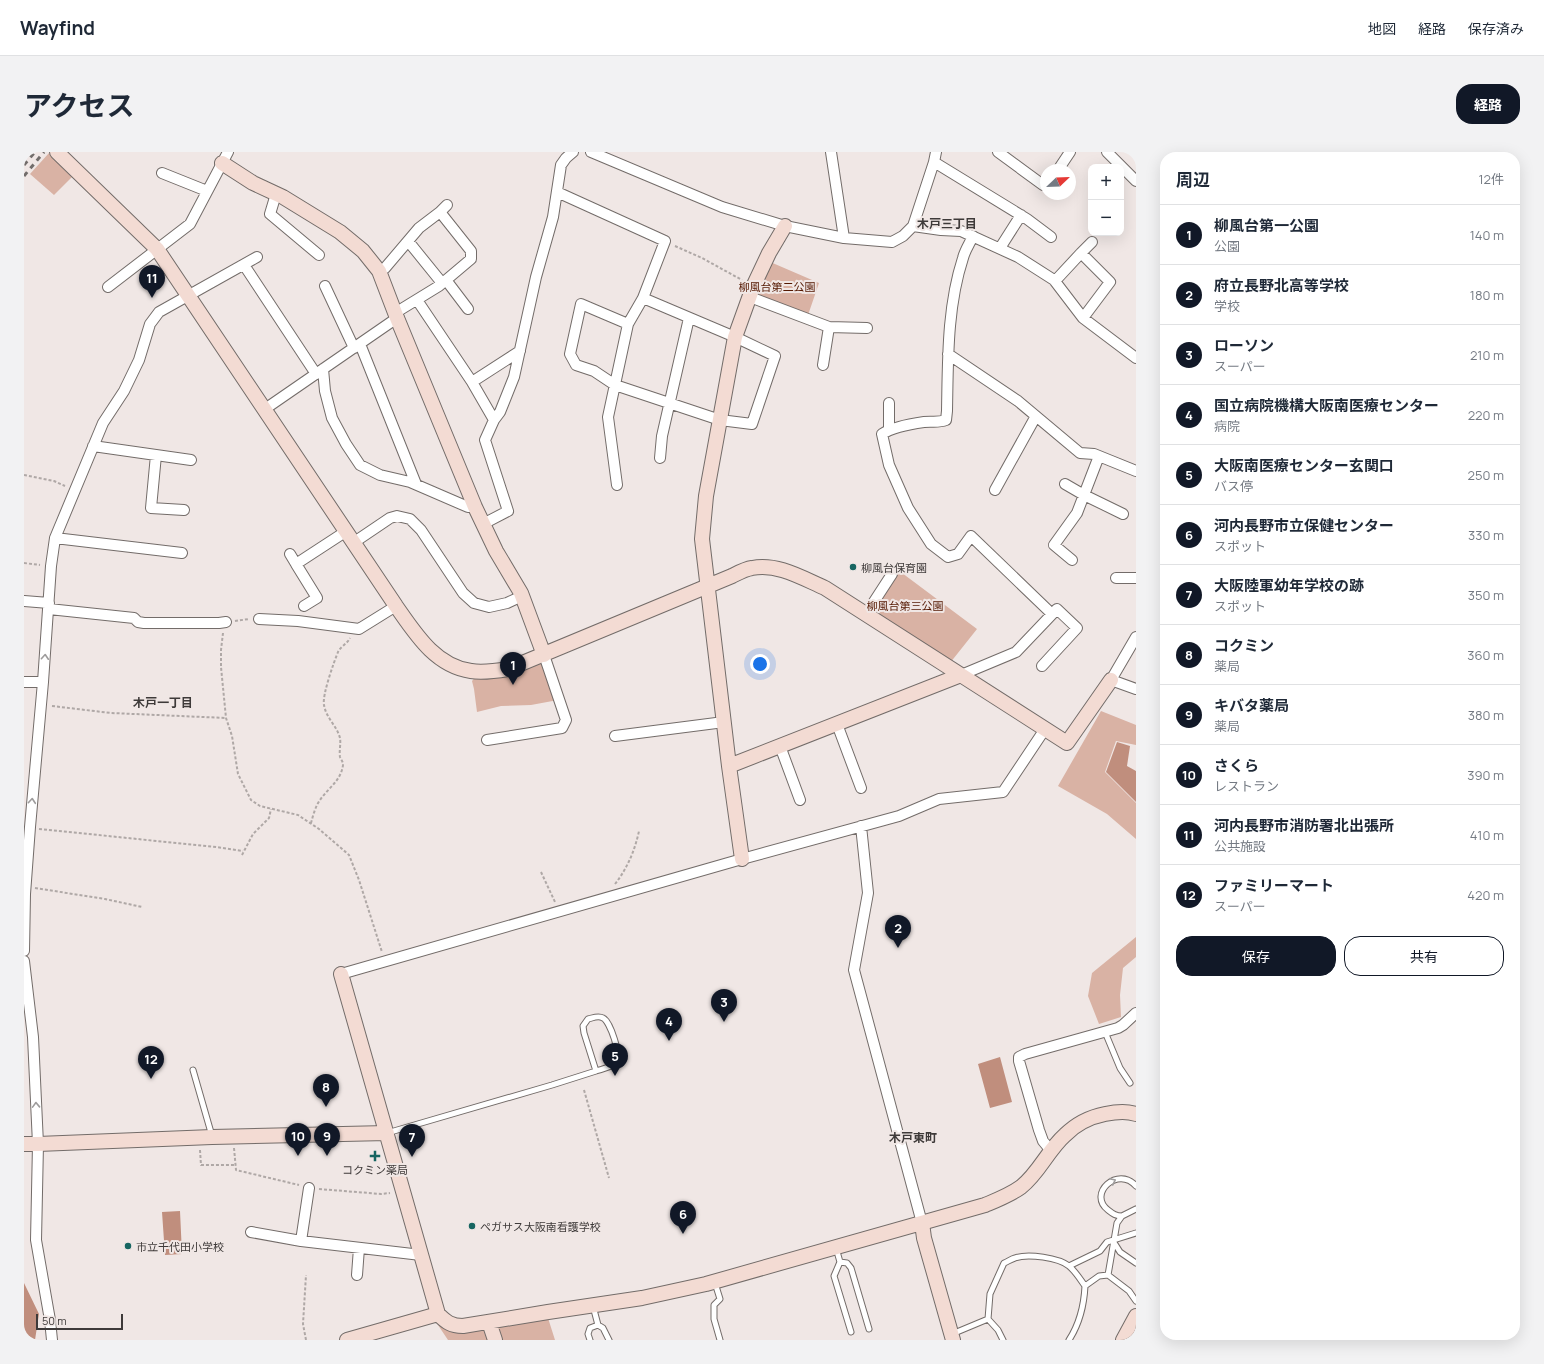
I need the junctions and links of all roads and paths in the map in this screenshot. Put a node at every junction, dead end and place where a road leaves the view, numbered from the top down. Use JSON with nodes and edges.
{"nodes":[{"id":1,"x":57,"y":152,"type":"edge"},
{"id":2,"x":573,"y":152,"type":"edge"},
{"id":3,"x":591,"y":152,"type":"edge"},
{"id":4,"x":831,"y":152,"type":"edge"},
{"id":5,"x":998,"y":152,"type":"edge"},
{"id":6,"x":1070,"y":152,"type":"edge"},
{"id":7,"x":1107,"y":152,"type":"edge"},
{"id":8,"x":935,"y":157,"type":"edge"},
{"id":9,"x":225,"y":158,"type":"edge"},
{"id":10,"x":1062,"y":164,"type":"edge"},
{"id":11,"x":162,"y":173,"type":"dead end"},
{"id":12,"x":1136,"y":181,"type":"edge"},
{"id":13,"x":1040,"y":183,"type":"edge"},
{"id":14,"x":207,"y":192,"type":"junction"},
{"id":15,"x":557,"y":192,"type":"junction"},
{"id":16,"x":276,"y":194,"type":"junction"},
{"id":17,"x":447,"y":205,"type":"dead end"},
{"id":18,"x":440,"y":212,"type":"junction"},
{"id":19,"x":1021,"y":215,"type":"junction"},
{"id":20,"x":785,"y":226,"type":"junction"},
{"id":21,"x":913,"y":226,"type":"junction"},
{"id":22,"x":973,"y":236,"type":"junction"},
{"id":23,"x":1051,"y":237,"type":"dead end"},
{"id":24,"x":844,"y":238,"type":"junction"},
{"id":25,"x":408,"y":241,"type":"junction"},
{"id":26,"x":665,"y":241,"type":"junction"},
{"id":27,"x":1092,"y":242,"type":"dead end"},
{"id":28,"x":1000,"y":248,"type":"junction"},
{"id":29,"x":157,"y":249,"type":"junction"},
{"id":30,"x":1081,"y":254,"type":"junction"},
{"id":31,"x":319,"y":255,"type":"dead end"},
{"id":32,"x":257,"y":257,"type":"dead end"},
{"id":33,"x":244,"y":265,"type":"junction"},
{"id":34,"x":379,"y":271,"type":"junction"},
{"id":35,"x":444,"y":281,"type":"junction"},
{"id":36,"x":1054,"y":281,"type":"junction"},
{"id":37,"x":325,"y":286,"type":"dead end"},
{"id":38,"x":108,"y":287,"type":"dead end"},
{"id":39,"x":752,"y":292,"type":"junction"},
{"id":40,"x":188,"y":296,"type":"junction"},
{"id":41,"x":643,"y":298,"type":"junction"},
{"id":42,"x":417,"y":300,"type":"junction"},
{"id":43,"x":468,"y":309,"type":"dead end"},
{"id":44,"x":396,"y":316,"type":"junction"},
{"id":45,"x":689,"y":318,"type":"junction"},
{"id":46,"x":1083,"y":318,"type":"junction"},
{"id":47,"x":628,"y":324,"type":"junction"},
{"id":48,"x":829,"y":327,"type":"junction"},
{"id":49,"x":867,"y":328,"type":"dead end"},
{"id":50,"x":735,"y":337,"type":"junction"},
{"id":51,"x":357,"y":346,"type":"junction"},
{"id":52,"x":520,"y":351,"type":"junction"},
{"id":53,"x":948,"y":354,"type":"junction"},
{"id":54,"x":1136,"y":358,"type":"edge"},
{"id":55,"x":823,"y":365,"type":"dead end"},
{"id":56,"x":320,"y":371,"type":"junction"},
{"id":57,"x":472,"y":382,"type":"junction"},
{"id":58,"x":616,"y":385,"type":"junction"},
{"id":59,"x":670,"y":403,"type":"junction"},
{"id":60,"x":889,"y":403,"type":"dead end"},
{"id":61,"x":265,"y":409,"type":"junction"},
{"id":62,"x":1036,"y":416,"type":"junction"},
{"id":63,"x":494,"y":420,"type":"junction"},
{"id":64,"x":720,"y":420,"type":"junction"},
{"id":65,"x":889,"y":430,"type":"junction"},
{"id":66,"x":93,"y":446,"type":"junction"},
{"id":67,"x":156,"y":455,"type":"junction"},
{"id":68,"x":1099,"y":456,"type":"junction"},
{"id":69,"x":660,"y":458,"type":"dead end"},
{"id":70,"x":191,"y":460,"type":"dead end"},
{"id":71,"x":1136,"y":471,"type":"edge"},
{"id":72,"x":24,"y":475,"type":"edge"},
{"id":73,"x":416,"y":484,"type":"junction"},
{"id":74,"x":1065,"y":484,"type":"dead end"},
{"id":75,"x":617,"y":485,"type":"dead end"},
{"id":76,"x":75,"y":488,"type":"junction"},
{"id":77,"x":995,"y":490,"type":"dead end"},
{"id":78,"x":1084,"y":495,"type":"junction"},
{"id":79,"x":474,"y":507,"type":"junction"},
{"id":80,"x":184,"y":510,"type":"dead end"},
{"id":81,"x":1123,"y":514,"type":"dead end"},
{"id":82,"x":482,"y":524,"type":"junction"},
{"id":83,"x":345,"y":532,"type":"junction"},
{"id":84,"x":55,"y":538,"type":"junction"},
{"id":85,"x":353,"y":543,"type":"junction"},
{"id":86,"x":182,"y":553,"type":"dead end"},
{"id":87,"x":290,"y":554,"type":"dead end"},
{"id":88,"x":1072,"y":560,"type":"dead end"},
{"id":89,"x":24,"y":564,"type":"edge"},
{"id":90,"x":296,"y":564,"type":"junction"},
{"id":91,"x":51,"y":566,"type":"junction"},
{"id":92,"x":892,"y":574,"type":"dead end"},
{"id":93,"x":1116,"y":578,"type":"dead end"},
{"id":94,"x":1136,"y":578,"type":"edge"},
{"id":95,"x":707,"y":586,"type":"junction"},
{"id":96,"x":522,"y":596,"type":"junction"},
{"id":97,"x":24,"y":601,"type":"edge"},
{"id":98,"x":49,"y":606,"type":"junction"},
{"id":99,"x":304,"y":606,"type":"dead end"},
{"id":100,"x":396,"y":606,"type":"junction"},
{"id":101,"x":866,"y":614,"type":"junction"},
{"id":102,"x":1052,"y":614,"type":"junction"},
{"id":103,"x":259,"y":619,"type":"joint"},
{"id":104,"x":226,"y":622,"type":"junction"},
{"id":105,"x":359,"y":629,"type":"junction"},
{"id":106,"x":1136,"y":637,"type":"edge"},
{"id":107,"x":544,"y":655,"type":"junction"},
{"id":108,"x":1042,"y":666,"type":"dead end"},
{"id":109,"x":961,"y":675,"type":"junction"},
{"id":110,"x":1111,"y":680,"type":"junction"},
{"id":111,"x":24,"y":682,"type":"edge"},
{"id":112,"x":44,"y":682,"type":"junction"},
{"id":113,"x":1136,"y":689,"type":"edge"},
{"id":114,"x":41,"y":705,"type":"junction"},
{"id":115,"x":226,"y":718,"type":"junction"},
{"id":116,"x":724,"y":722,"type":"junction"},
{"id":117,"x":837,"y":724,"type":"junction"},
{"id":118,"x":1045,"y":729,"type":"junction"},
{"id":119,"x":615,"y":736,"type":"dead end"},
{"id":120,"x":487,"y":740,"type":"dead end"},
{"id":121,"x":780,"y":746,"type":"junction"},
{"id":122,"x":729,"y":766,"type":"junction"},
{"id":123,"x":860,"y":788,"type":"dead end"},
{"id":124,"x":800,"y":800,"type":"dead end"},
{"id":125,"x":271,"y":809,"type":"junction"},
{"id":126,"x":311,"y":823,"type":"junction"},
{"id":127,"x":861,"y":826,"type":"junction"},
{"id":128,"x":28,"y":829,"type":"edge"},
{"id":129,"x":639,"y":831,"type":"dead end"},
{"id":130,"x":243,"y":851,"type":"junction"},
{"id":131,"x":242,"y":855,"type":"dead end"},
{"id":132,"x":742,"y":859,"type":"junction"},
{"id":133,"x":541,"y":872,"type":"dead end"},
{"id":134,"x":27,"y":886,"type":"junction"},
{"id":135,"x":604,"y":898,"type":"junction"},
{"id":136,"x":142,"y":908,"type":"dead end"},
{"id":137,"x":559,"y":911,"type":"junction"},
{"id":138,"x":24,"y":951,"type":"edge"},
{"id":139,"x":385,"y":960,"type":"junction"},
{"id":140,"x":24,"y":961,"type":"edge"},
{"id":141,"x":341,"y":974,"type":"joint"},
{"id":142,"x":1136,"y":1013,"type":"edge"},
{"id":143,"x":1105,"y":1032,"type":"junction"},
{"id":144,"x":193,"y":1070,"type":"dead end"},
{"id":145,"x":596,"y":1071,"type":"junction"},
{"id":146,"x":1130,"y":1083,"type":"dead end"},
{"id":147,"x":584,"y":1090,"type":"dead end"},
{"id":148,"x":1136,"y":1114,"type":"edge"},
{"id":149,"x":386,"y":1133,"type":"junction"},
{"id":150,"x":212,"y":1137,"type":"junction"},
{"id":151,"x":31,"y":1144,"type":"edge"},
{"id":152,"x":200,"y":1147,"type":"dead end"},
{"id":153,"x":1052,"y":1152,"type":"junction"},
{"id":154,"x":235,"y":1165,"type":"dead end"},
{"id":155,"x":609,"y":1178,"type":"dead end"},
{"id":156,"x":1136,"y":1186,"type":"edge"},
{"id":157,"x":309,"y":1188,"type":"dead end"},
{"id":158,"x":1136,"y":1209,"type":"edge"},
{"id":159,"x":1122,"y":1216,"type":"junction"},
{"id":160,"x":922,"y":1223,"type":"junction"},
{"id":161,"x":250,"y":1232,"type":"dead end"},
{"id":162,"x":1136,"y":1233,"type":"edge"},
{"id":163,"x":302,"y":1241,"type":"junction"},
{"id":164,"x":1113,"y":1241,"type":"junction"},
{"id":165,"x":836,"y":1247,"type":"junction"},
{"id":166,"x":359,"y":1248,"type":"junction"},
{"id":167,"x":421,"y":1255,"type":"junction"},
{"id":168,"x":840,"y":1262,"type":"junction"},
{"id":169,"x":1136,"y":1262,"type":"edge"},
{"id":170,"x":1069,"y":1266,"type":"junction"},
{"id":171,"x":357,"y":1274,"type":"dead end"},
{"id":172,"x":306,"y":1275,"type":"dead end"},
{"id":173,"x":1108,"y":1276,"type":"junction"},
{"id":174,"x":715,"y":1282,"type":"junction"},
{"id":175,"x":1084,"y":1286,"type":"junction"},
{"id":176,"x":1136,"y":1301,"type":"edge"},
{"id":177,"x":593,"y":1306,"type":"junction"},
{"id":178,"x":438,"y":1314,"type":"junction"},
{"id":179,"x":1136,"y":1317,"type":"edge"},
{"id":180,"x":988,"y":1319,"type":"junction"},
{"id":181,"x":489,"y":1322,"type":"junction"},
{"id":182,"x":598,"y":1325,"type":"junction"},
{"id":183,"x":869,"y":1329,"type":"dead end"},
{"id":184,"x":851,"y":1332,"type":"dead end"},
{"id":185,"x":952,"y":1337,"type":"edge"},
{"id":186,"x":52,"y":1340,"type":"edge"},
{"id":187,"x":306,"y":1340,"type":"edge"},
{"id":188,"x":347,"y":1340,"type":"edge"},
{"id":189,"x":495,"y":1340,"type":"edge"},
{"id":190,"x":590,"y":1340,"type":"edge"},
{"id":191,"x":609,"y":1340,"type":"edge"},
{"id":192,"x":720,"y":1340,"type":"edge"},
{"id":193,"x":1003,"y":1340,"type":"edge"},
{"id":194,"x":1069,"y":1340,"type":"edge"},
{"id":195,"x":1123,"y":1340,"type":"edge"}],
"edges":[{"from":1,"to":29,"type":"street"},
{"from":2,"to":15,"type":"street"},
{"from":3,"to":20,"type":"street"},
{"from":4,"to":24,"type":"street"},
{"from":5,"to":13,"type":"street"},
{"from":6,"to":10,"type":"street"},
{"from":7,"to":12,"type":"street"},
{"from":8,"to":19,"type":"street"},
{"from":8,"to":21,"type":"street"},
{"from":9,"to":14,"type":"street"},
{"from":9,"to":16,"type":"street"},
{"from":11,"to":14,"type":"street"},
{"from":14,"to":29,"type":"street"},
{"from":15,"to":26,"type":"street"},
{"from":15,"to":52,"type":"street"},
{"from":16,"to":31,"type":"street"},
{"from":16,"to":34,"type":"street"},
{"from":17,"to":18,"type":"street"},
{"from":18,"to":25,"type":"street"},
{"from":18,"to":35,"type":"street"},
{"from":19,"to":23,"type":"street"},
{"from":19,"to":28,"type":"street"},
{"from":20,"to":24,"type":"street"},
{"from":20,"to":39,"type":"street"},
{"from":21,"to":22,"type":"street"},
{"from":21,"to":24,"type":"street"},
{"from":22,"to":28,"type":"street"},
{"from":22,"to":53,"type":"street"},
{"from":25,"to":34,"type":"street"},
{"from":25,"to":35,"type":"street"},
{"from":26,"to":39,"type":"path"},
{"from":26,"to":41,"type":"street"},
{"from":27,"to":30,"type":"street"},
{"from":28,"to":36,"type":"street"},
{"from":29,"to":38,"type":"street"},
{"from":29,"to":40,"type":"street"},
{"from":30,"to":36,"type":"street"},
{"from":30,"to":46,"type":"street"},
{"from":32,"to":33,"type":"street"},
{"from":33,"to":40,"type":"street"},
{"from":33,"to":56,"type":"street"},
{"from":34,"to":44,"type":"street"},
{"from":35,"to":42,"type":"street"},
{"from":35,"to":43,"type":"street"},
{"from":36,"to":46,"type":"street"},
{"from":37,"to":51,"type":"street"},
{"from":39,"to":48,"type":"street"},
{"from":39,"to":50,"type":"street"},
{"from":40,"to":61,"type":"street"},
{"from":40,"to":66,"type":"street"},
{"from":41,"to":45,"type":"street"},
{"from":41,"to":47,"type":"street"},
{"from":42,"to":44,"type":"street"},
{"from":42,"to":57,"type":"street"},
{"from":44,"to":51,"type":"street"},
{"from":44,"to":79,"type":"street"},
{"from":45,"to":50,"type":"street"},
{"from":45,"to":59,"type":"street"},
{"from":46,"to":54,"type":"street"},
{"from":47,"to":58,"type":"street"},
{"from":47,"to":58,"type":"street"},
{"from":48,"to":49,"type":"street"},
{"from":48,"to":55,"type":"street"},
{"from":50,"to":64,"type":"street"},
{"from":50,"to":64,"type":"street"},
{"from":51,"to":56,"type":"street"},
{"from":51,"to":73,"type":"street"},
{"from":52,"to":57,"type":"street"},
{"from":52,"to":63,"type":"street"},
{"from":53,"to":62,"type":"street"},
{"from":53,"to":65,"type":"street"},
{"from":56,"to":61,"type":"street"},
{"from":56,"to":73,"type":"street"},
{"from":57,"to":63,"type":"street"},
{"from":58,"to":59,"type":"street"},
{"from":58,"to":75,"type":"street"},
{"from":59,"to":64,"type":"street"},
{"from":59,"to":69,"type":"street"},
{"from":60,"to":65,"type":"street"},
{"from":61,"to":83,"type":"street"},
{"from":62,"to":68,"type":"street"},
{"from":62,"to":77,"type":"street"},
{"from":63,"to":82,"type":"street"},
{"from":64,"to":95,"type":"street"},
{"from":65,"to":102,"type":"street"},
{"from":66,"to":67,"type":"street"},
{"from":66,"to":76,"type":"street"},
{"from":67,"to":70,"type":"street"},
{"from":67,"to":80,"type":"street"},
{"from":68,"to":71,"type":"street"},
{"from":68,"to":78,"type":"street"},
{"from":72,"to":76,"type":"path"},
{"from":73,"to":79,"type":"street"},
{"from":74,"to":78,"type":"street"},
{"from":76,"to":84,"type":"street"},
{"from":78,"to":81,"type":"street"},
{"from":78,"to":88,"type":"street"},
{"from":79,"to":82,"type":"street"},
{"from":82,"to":96,"type":"street"},
{"from":83,"to":85,"type":"street"},
{"from":83,"to":90,"type":"street"},
{"from":84,"to":86,"type":"street"},
{"from":84,"to":91,"type":"street"},
{"from":85,"to":96,"type":"street"},
{"from":85,"to":100,"type":"street"},
{"from":87,"to":90,"type":"street"},
{"from":89,"to":91,"type":"path"},
{"from":90,"to":99,"type":"street"},
{"from":91,"to":98,"type":"street"},
{"from":92,"to":101,"type":"street"},
{"from":93,"to":94,"type":"street"},
{"from":95,"to":101,"type":"street"},
{"from":95,"to":107,"type":"street"},
{"from":95,"to":116,"type":"street"},
{"from":96,"to":107,"type":"street"},
{"from":97,"to":98,"type":"street"},
{"from":98,"to":104,"type":"street"},
{"from":112,"to":98,"type":"street","one_way":true},
{"from":100,"to":105,"type":"street"},
{"from":100,"to":107,"type":"street"},
{"from":101,"to":109,"type":"street"},
{"from":102,"to":108,"type":"street"},
{"from":102,"to":109,"type":"street"},
{"from":103,"to":104,"type":"path"},
{"from":103,"to":105,"type":"street"},
{"from":104,"to":115,"type":"path"},
{"from":105,"to":126,"type":"path"},
{"from":106,"to":110,"type":"street"},
{"from":107,"to":120,"type":"street"},
{"from":109,"to":117,"type":"street"},
{"from":109,"to":118,"type":"street"},
{"from":110,"to":113,"type":"street"},
{"from":110,"to":118,"type":"street"},
{"from":111,"to":112,"type":"street"},
{"from":112,"to":114,"type":"street"},
{"from":114,"to":115,"type":"path"},
{"from":128,"to":114,"type":"street","one_way":true},
{"from":115,"to":125,"type":"path"},
{"from":116,"to":119,"type":"street"},
{"from":116,"to":122,"type":"street"},
{"from":117,"to":121,"type":"street"},
{"from":117,"to":123,"type":"street"},
{"from":118,"to":127,"type":"street"},
{"from":121,"to":122,"type":"street"},
{"from":121,"to":124,"type":"street"},
{"from":122,"to":132,"type":"street"},
{"from":125,"to":126,"type":"path"},
{"from":125,"to":130,"type":"path"},
{"from":126,"to":139,"type":"path"},
{"from":127,"to":132,"type":"street"},
{"from":127,"to":160,"type":"street"},
{"from":128,"to":130,"type":"path"},
{"from":128,"to":134,"type":"street"},
{"from":129,"to":135,"type":"path"},
{"from":130,"to":131,"type":"path"},
{"from":132,"to":135,"type":"street"},
{"from":133,"to":137,"type":"path"},
{"from":134,"to":136,"type":"path"},
{"from":134,"to":138,"type":"street"},
{"from":135,"to":137,"type":"street"},
{"from":137,"to":139,"type":"street"},
{"from":139,"to":141,"type":"street"},
{"from":151,"to":140,"type":"street","one_way":true},
{"from":141,"to":149,"type":"street"},
{"from":142,"to":143,"type":"street"},
{"from":143,"to":146,"type":"lane"},
{"from":143,"to":153,"type":"street"},
{"from":144,"to":150,"type":"lane"},
{"from":145,"to":145,"type":"lane"},
{"from":145,"to":149,"type":"lane"},
{"from":147,"to":155,"type":"path"},
{"from":148,"to":153,"type":"street"},
{"from":149,"to":150,"type":"street"},
{"from":149,"to":167,"type":"street"},
{"from":150,"to":151,"type":"street"},
{"from":151,"to":186,"type":"street"},
{"from":152,"to":154,"type":"path"},
{"from":153,"to":160,"type":"street"},
{"from":159,"to":156,"type":"lane","one_way":true},
{"from":157,"to":163,"type":"street"},
{"from":158,"to":159,"type":"lane"},
{"from":159,"to":164,"type":"lane"},
{"from":160,"to":165,"type":"street"},
{"from":160,"to":185,"type":"street"},
{"from":161,"to":163,"type":"street"},
{"from":162,"to":164,"type":"lane"},
{"from":163,"to":166,"type":"street"},
{"from":164,"to":169,"type":"lane"},
{"from":164,"to":170,"type":"lane"},
{"from":164,"to":173,"type":"lane"},
{"from":165,"to":168,"type":"lane"},
{"from":165,"to":174,"type":"street"},
{"from":166,"to":167,"type":"street"},
{"from":166,"to":171,"type":"street"},
{"from":167,"to":178,"type":"street"},
{"from":168,"to":183,"type":"lane"},
{"from":168,"to":184,"type":"lane"},
{"from":170,"to":175,"type":"lane"},
{"from":170,"to":180,"type":"lane"},
{"from":172,"to":187,"type":"path"},
{"from":173,"to":175,"type":"lane"},
{"from":173,"to":176,"type":"lane"},
{"from":174,"to":177,"type":"street"},
{"from":174,"to":192,"type":"lane"},
{"from":175,"to":194,"type":"lane"},
{"from":177,"to":181,"type":"street"},
{"from":177,"to":182,"type":"lane"},
{"from":178,"to":181,"type":"street"},
{"from":178,"to":188,"type":"street"},
{"from":179,"to":195,"type":"street"},
{"from":180,"to":185,"type":"lane"},
{"from":180,"to":193,"type":"lane"},
{"from":181,"to":189,"type":"street"},
{"from":182,"to":190,"type":"lane"},
{"from":182,"to":191,"type":"lane"}]}
